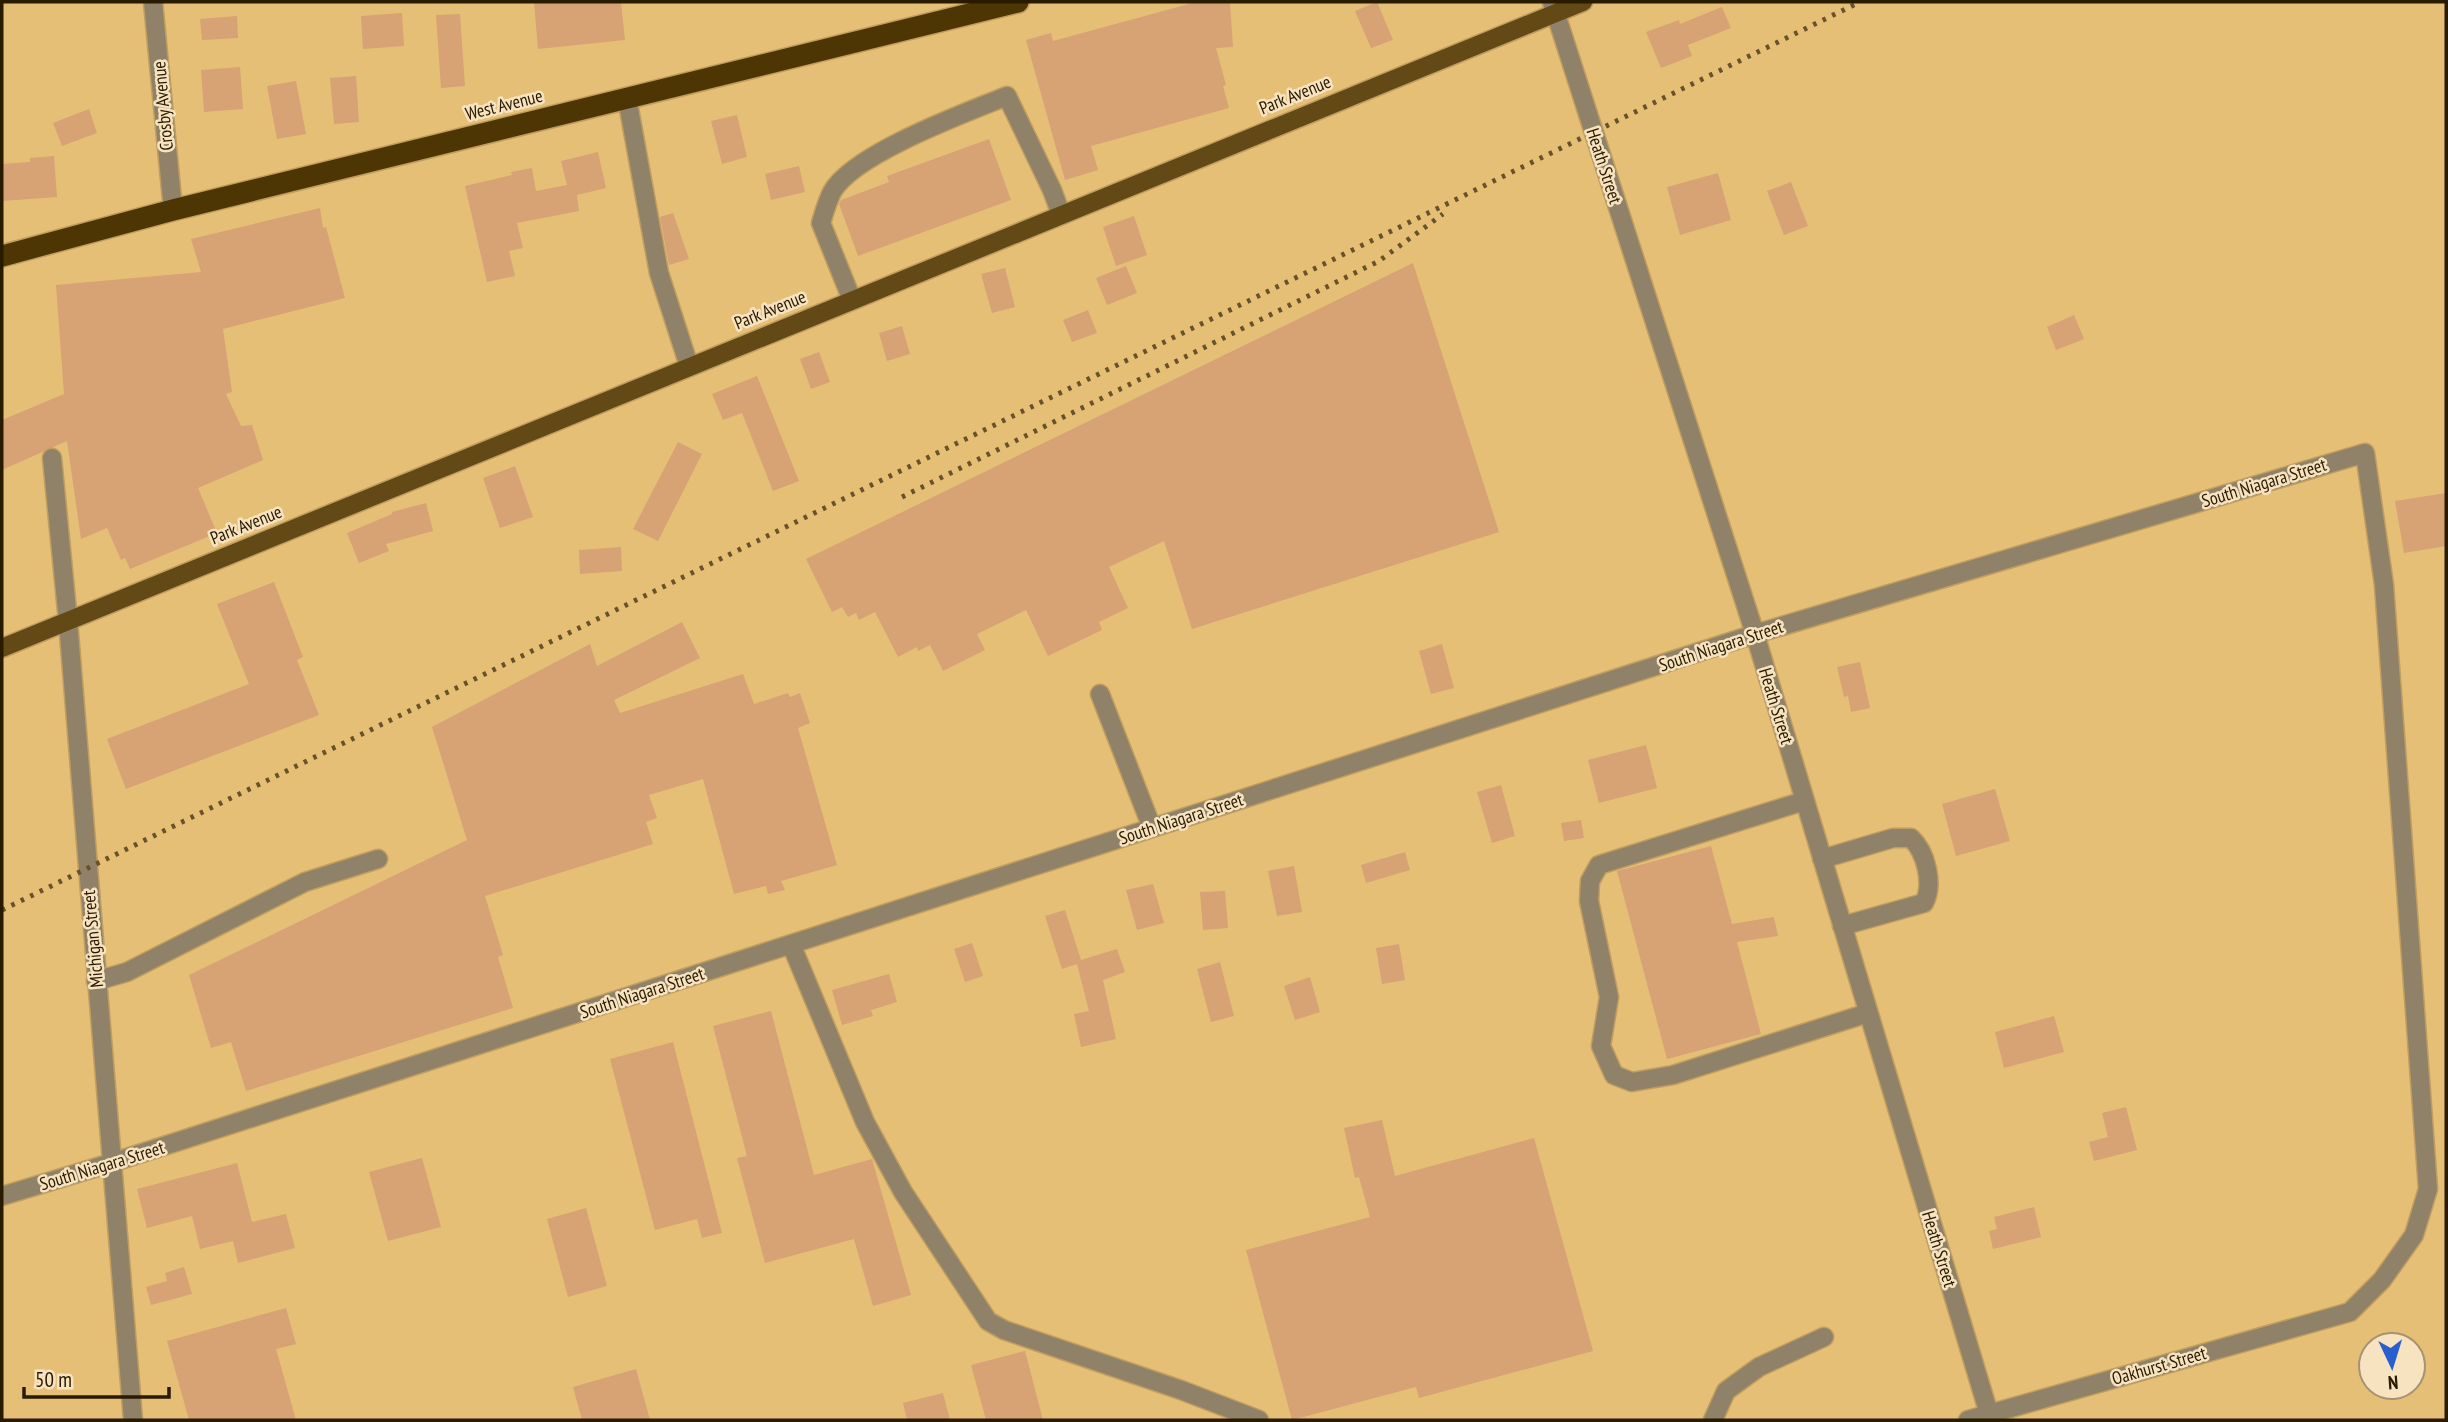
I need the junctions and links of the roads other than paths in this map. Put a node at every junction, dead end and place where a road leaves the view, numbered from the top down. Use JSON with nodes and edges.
{"nodes":[{"id":1,"x":153,"y":2,"type":"edge"},
{"id":2,"x":1574,"y":2,"type":"edge"},
{"id":3,"x":1583,"y":2,"type":"edge"},
{"id":4,"x":1005,"y":3,"type":"edge"},
{"id":5,"x":1553,"y":7,"type":"edge"},
{"id":6,"x":627,"y":97,"type":"junction"},
{"id":7,"x":173,"y":210,"type":"junction"},
{"id":8,"x":1061,"y":214,"type":"junction"},
{"id":9,"x":2,"y":256,"type":"edge"},
{"id":10,"x":852,"y":300,"type":"junction"},
{"id":11,"x":689,"y":366,"type":"junction"},
{"id":12,"x":52,"y":458,"type":"dead end"},
{"id":13,"x":68,"y":621,"type":"junction"},
{"id":14,"x":1755,"y":635,"type":"junction"},
{"id":15,"x":2,"y":648,"type":"edge"},
{"id":16,"x":1100,"y":694,"type":"dead end"},
{"id":17,"x":1804,"y":801,"type":"junction"},
{"id":18,"x":1152,"y":828,"type":"junction"},
{"id":19,"x":378,"y":859,"type":"dead end"},
{"id":20,"x":1822,"y":859,"type":"junction"},
{"id":21,"x":1842,"y":926,"type":"junction"},
{"id":22,"x":792,"y":944,"type":"junction"},
{"id":23,"x":96,"y":981,"type":"junction"},
{"id":24,"x":1868,"y":1013,"type":"junction"},
{"id":25,"x":111,"y":1163,"type":"junction"},
{"id":26,"x":2,"y":1196,"type":"edge"},
{"id":27,"x":2350,"y":1312,"type":"joint"},
{"id":28,"x":1824,"y":1337,"type":"dead end"},
{"id":29,"x":1989,"y":1414,"type":"junction"},
{"id":30,"x":133,"y":1420,"type":"edge"},
{"id":31,"x":1259,"y":1420,"type":"edge"},
{"id":32,"x":1713,"y":1420,"type":"edge"},
{"id":33,"x":1968,"y":1420,"type":"edge"}],
"edges":[{"from":1,"to":7,"type":"street","name":"Crosby Avenue"},
{"from":2,"to":5,"type":"main road","name":"Park Avenue"},
{"from":3,"to":5,"type":"main road","name":"Park Avenue"},
{"from":4,"to":6,"type":"highway","name":"West Avenue"},
{"from":5,"to":8,"type":"main road","name":"Park Avenue"},
{"from":5,"to":14,"type":"street","name":"Heath Street"},
{"from":6,"to":7,"type":"highway","name":"West Avenue"},
{"from":6,"to":11,"type":"street"},
{"from":7,"to":9,"type":"highway","name":"West Avenue"},
{"from":8,"to":10,"type":"main road","name":"Park Avenue"},
{"from":8,"to":10,"type":"street"},
{"from":10,"to":11,"type":"main road","name":"Park Avenue"},
{"from":11,"to":13,"type":"main road","name":"Park Avenue"},
{"from":12,"to":13,"type":"street","name":"Michigan Street"},
{"from":13,"to":15,"type":"main road","name":"Park Avenue"},
{"from":13,"to":23,"type":"street","name":"Michigan Street"},
{"from":14,"to":17,"type":"street","name":"Heath Street"},
{"from":14,"to":18,"type":"street","name":"South Niagara Street"},
{"from":14,"to":27,"type":"street","name":"South Niagara Street"},
{"from":16,"to":18,"type":"street"},
{"from":17,"to":20,"type":"street","name":"Heath Street"},
{"from":17,"to":24,"type":"street"},
{"from":18,"to":22,"type":"street","name":"South Niagara Street"},
{"from":19,"to":23,"type":"street"},
{"from":20,"to":21,"type":"street","name":"Heath Street"},
{"from":20,"to":21,"type":"street"},
{"from":21,"to":24,"type":"street","name":"Heath Street"},
{"from":22,"to":25,"type":"street","name":"South Niagara Street"},
{"from":22,"to":31,"type":"street"},
{"from":23,"to":25,"type":"street","name":"Michigan Street"},
{"from":24,"to":29,"type":"street","name":"Heath Street"},
{"from":25,"to":26,"type":"street","name":"South Niagara Street"},
{"from":25,"to":30,"type":"street","name":"Michigan Street"},
{"from":27,"to":29,"type":"street","name":"Oakhurst Street"},
{"from":28,"to":32,"type":"street"},
{"from":29,"to":33,"type":"street","name":"Oakhurst Street"}]}
